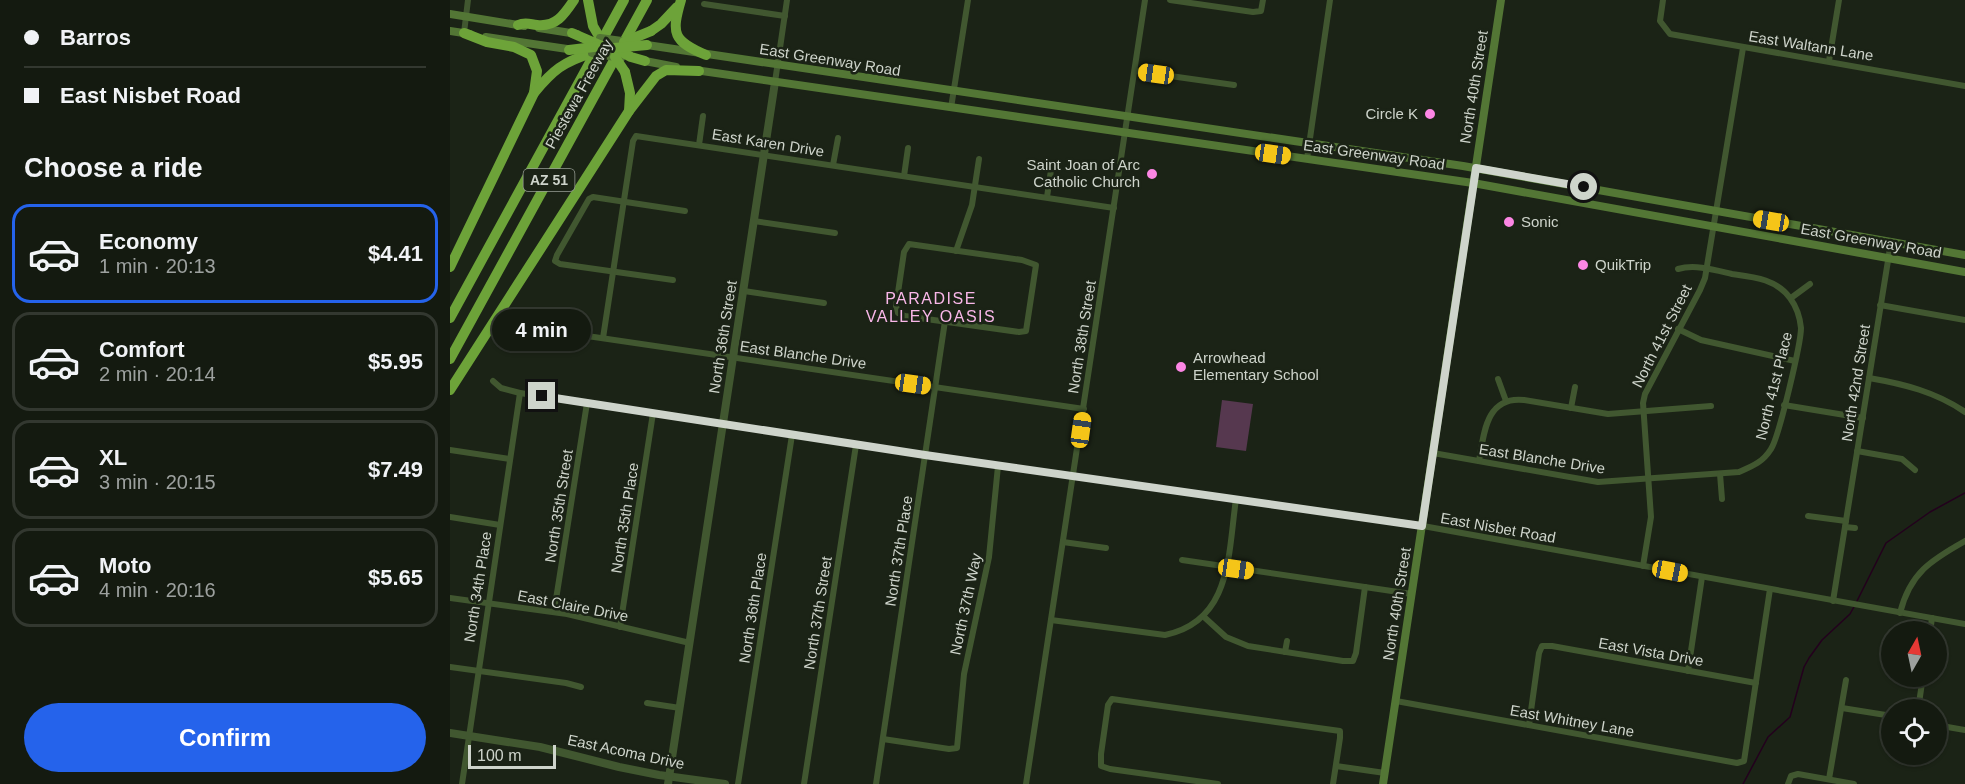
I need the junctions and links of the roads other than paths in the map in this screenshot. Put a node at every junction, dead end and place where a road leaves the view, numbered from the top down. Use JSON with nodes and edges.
{"nodes":[{"id":1,"x":468,"y":0,"type":"edge"},
{"id":2,"x":574,"y":0,"type":"edge"},
{"id":3,"x":588,"y":0,"type":"edge"},
{"id":4,"x":624,"y":0,"type":"edge"},
{"id":5,"x":647,"y":0,"type":"edge"},
{"id":6,"x":681,"y":0,"type":"edge"},
{"id":7,"x":787,"y":0,"type":"edge"},
{"id":8,"x":968,"y":0,"type":"edge"},
{"id":9,"x":1145,"y":0,"type":"edge"},
{"id":10,"x":1170,"y":0,"type":"edge"},
{"id":11,"x":1263,"y":0,"type":"edge"},
{"id":12,"x":1330,"y":0,"type":"edge"},
{"id":13,"x":1502,"y":0,"type":"edge"},
{"id":14,"x":1663,"y":0,"type":"edge"},
{"id":15,"x":1839,"y":0,"type":"edge"},
{"id":16,"x":1186,"y":1,"type":"edge"},
{"id":17,"x":704,"y":4,"type":"dead end"},
{"id":18,"x":450,"y":14,"type":"edge"},
{"id":19,"x":785,"y":16,"type":"junction"},
{"id":20,"x":466,"y":17,"type":"junction"},
{"id":21,"x":518,"y":25,"type":"junction"},
{"id":22,"x":450,"y":31,"type":"edge"},
{"id":23,"x":464,"y":33,"type":"junction"},
{"id":24,"x":572,"y":33,"type":"joint"},
{"id":25,"x":647,"y":45,"type":"joint"},
{"id":26,"x":610,"y":46,"type":"junction"},
{"id":27,"x":1743,"y":48,"type":"junction"},
{"id":28,"x":570,"y":55,"type":"junction"},
{"id":29,"x":706,"y":55,"type":"junction"},
{"id":30,"x":645,"y":61,"type":"joint"},
{"id":31,"x":1829,"y":61,"type":"junction"},
{"id":32,"x":778,"y":66,"type":"junction"},
{"id":33,"x":699,"y":71,"type":"junction"},
{"id":34,"x":1135,"y":71,"type":"junction"},
{"id":35,"x":776,"y":82,"type":"junction"},
{"id":36,"x":1234,"y":85,"type":"dead end"},
{"id":37,"x":1965,"y":86,"type":"edge"},
{"id":38,"x":954,"y":92,"type":"junction"},
{"id":39,"x":534,"y":93,"type":"junction"},
{"id":40,"x":951,"y":108,"type":"junction"},
{"id":41,"x":629,"y":111,"type":"junction"},
{"id":42,"x":704,"y":116,"type":"dead end"},
{"id":43,"x":1127,"y":117,"type":"junction"},
{"id":44,"x":1207,"y":129,"type":"junction"},
{"id":45,"x":1125,"y":133,"type":"junction"},
{"id":46,"x":838,"y":138,"type":"dead end"},
{"id":47,"x":1309,"y":143,"type":"junction"},
{"id":48,"x":1204,"y":144,"type":"junction"},
{"id":49,"x":699,"y":145,"type":"junction"},
{"id":50,"x":908,"y":148,"type":"dead end"},
{"id":51,"x":764,"y":155,"type":"junction"},
{"id":52,"x":979,"y":159,"type":"dead end"},
{"id":53,"x":1307,"y":159,"type":"junction"},
{"id":54,"x":833,"y":165,"type":"junction"},
{"id":55,"x":1476,"y":168,"type":"junction"},
{"id":56,"x":1051,"y":170,"type":"dead end"},
{"id":57,"x":904,"y":176,"type":"junction"},
{"id":58,"x":1473,"y":183,"type":"junction"},
{"id":59,"x":975,"y":186,"type":"junction"},
{"id":60,"x":1047,"y":197,"type":"junction"},
{"id":61,"x":624,"y":201,"type":"junction"},
{"id":62,"x":1114,"y":208,"type":"junction"},
{"id":63,"x":685,"y":211,"type":"dead end"},
{"id":64,"x":1716,"y":211,"type":"junction"},
{"id":65,"x":754,"y":221,"type":"junction"},
{"id":66,"x":1714,"y":226,"type":"junction"},
{"id":67,"x":1812,"y":228,"type":"junction"},
{"id":68,"x":835,"y":233,"type":"dead end"},
{"id":69,"x":1891,"y":242,"type":"junction"},
{"id":70,"x":1809,"y":244,"type":"junction"},
{"id":71,"x":956,"y":251,"type":"junction"},
{"id":72,"x":1965,"y":255,"type":"edge"},
{"id":73,"x":1888,"y":257,"type":"junction"},
{"id":74,"x":450,"y":267,"type":"edge"},
{"id":75,"x":1678,"y":269,"type":"dead end"},
{"id":76,"x":1706,"y":269,"type":"junction"},
{"id":77,"x":612,"y":272,"type":"junction"},
{"id":78,"x":1965,"y":272,"type":"edge"},
{"id":79,"x":673,"y":280,"type":"dead end"},
{"id":80,"x":1810,"y":284,"type":"dead end"},
{"id":81,"x":744,"y":291,"type":"junction"},
{"id":82,"x":1791,"y":298,"type":"junction"},
{"id":83,"x":824,"y":303,"type":"dead end"},
{"id":84,"x":1880,"y":305,"type":"junction"},
{"id":85,"x":450,"y":318,"type":"edge"},
{"id":86,"x":1965,"y":320,"type":"edge"},
{"id":87,"x":945,"y":321,"type":"junction"},
{"id":88,"x":519,"y":323,"type":"dead end"},
{"id":89,"x":1678,"y":329,"type":"junction"},
{"id":90,"x":603,"y":338,"type":"junction"},
{"id":91,"x":733,"y":358,"type":"junction"},
{"id":92,"x":450,"y":359,"type":"edge"},
{"id":93,"x":1795,"y":361,"type":"junction"},
{"id":94,"x":1869,"y":378,"type":"junction"},
{"id":95,"x":1498,"y":379,"type":"dead end"},
{"id":96,"x":493,"y":381,"type":"dead end"},
{"id":97,"x":936,"y":387,"type":"junction"},
{"id":98,"x":1575,"y":387,"type":"dead end"},
{"id":99,"x":450,"y":390,"type":"edge"},
{"id":100,"x":520,"y":393,"type":"junction"},
{"id":101,"x":1506,"y":401,"type":"junction"},
{"id":102,"x":586,"y":403,"type":"junction"},
{"id":103,"x":1784,"y":405,"type":"junction"},
{"id":104,"x":1712,"y":406,"type":"dead end"},
{"id":105,"x":1571,"y":408,"type":"junction"},
{"id":106,"x":1084,"y":409,"type":"junction"},
{"id":107,"x":1644,"y":412,"type":"junction"},
{"id":108,"x":1965,"y":412,"type":"edge"},
{"id":109,"x":653,"y":413,"type":"junction"},
{"id":110,"x":1863,"y":418,"type":"junction"},
{"id":111,"x":723,"y":423,"type":"junction"},
{"id":112,"x":792,"y":435,"type":"junction"},
{"id":113,"x":856,"y":445,"type":"junction"},
{"id":114,"x":450,"y":450,"type":"edge"},
{"id":115,"x":1857,"y":451,"type":"junction"},
{"id":116,"x":1433,"y":453,"type":"junction"},
{"id":117,"x":925,"y":455,"type":"junction"},
{"id":118,"x":510,"y":459,"type":"junction"},
{"id":119,"x":1479,"y":461,"type":"junction"},
{"id":120,"x":1758,"y":464,"type":"joint"},
{"id":121,"x":998,"y":466,"type":"junction"},
{"id":122,"x":1915,"y":471,"type":"dead end"},
{"id":123,"x":1720,"y":474,"type":"junction"},
{"id":124,"x":1074,"y":476,"type":"junction"},
{"id":125,"x":1648,"y":480,"type":"junction"},
{"id":126,"x":1236,"y":499,"type":"junction"},
{"id":127,"x":1722,"y":499,"type":"dead end"},
{"id":128,"x":1808,"y":516,"type":"dead end"},
{"id":129,"x":450,"y":517,"type":"edge"},
{"id":130,"x":1845,"y":524,"type":"junction"},
{"id":131,"x":500,"y":525,"type":"junction"},
{"id":132,"x":1422,"y":526,"type":"junction"},
{"id":133,"x":1855,"y":528,"type":"dead end"},
{"id":134,"x":1965,"y":541,"type":"edge"},
{"id":135,"x":1063,"y":542,"type":"junction"},
{"id":136,"x":1106,"y":548,"type":"dead end"},
{"id":137,"x":1182,"y":561,"type":"dead end"},
{"id":138,"x":1643,"y":566,"type":"junction"},
{"id":139,"x":1226,"y":567,"type":"junction"},
{"id":140,"x":1702,"y":577,"type":"junction"},
{"id":141,"x":1365,"y":587,"type":"junction"},
{"id":142,"x":1770,"y":589,"type":"junction"},
{"id":143,"x":1412,"y":594,"type":"junction"},
{"id":144,"x":450,"y":598,"type":"edge"},
{"id":145,"x":1833,"y":601,"type":"junction"},
{"id":146,"x":488,"y":603,"type":"junction"},
{"id":147,"x":554,"y":612,"type":"junction"},
{"id":148,"x":1900,"y":613,"type":"junction"},
{"id":149,"x":1203,"y":616,"type":"junction"},
{"id":150,"x":1932,"y":618,"type":"junction"},
{"id":151,"x":1051,"y":620,"type":"junction"},
{"id":152,"x":1122,"y":620,"type":"dead end"},
{"id":153,"x":1932,"y":621,"type":"edge"},
{"id":154,"x":1965,"y":624,"type":"edge"},
{"id":155,"x":620,"y":627,"type":"junction"},
{"id":156,"x":1120,"y":630,"type":"junction"},
{"id":157,"x":1287,"y":641,"type":"dead end"},
{"id":158,"x":690,"y":643,"type":"junction"},
{"id":159,"x":1285,"y":652,"type":"junction"},
{"id":160,"x":450,"y":667,"type":"edge"},
{"id":161,"x":478,"y":670,"type":"junction"},
{"id":162,"x":1688,"y":671,"type":"junction"},
{"id":163,"x":1846,"y":680,"type":"dead end"},
{"id":164,"x":1756,"y":683,"type":"junction"},
{"id":165,"x":580,"y":687,"type":"dead end"},
{"id":166,"x":1395,"y":702,"type":"junction"},
{"id":167,"x":647,"y":703,"type":"dead end"},
{"id":168,"x":680,"y":708,"type":"junction"},
{"id":169,"x":1842,"y":708,"type":"junction"},
{"id":170,"x":1881,"y":714,"type":"edge"},
{"id":171,"x":1529,"y":726,"type":"junction"},
{"id":172,"x":1947,"y":727,"type":"edge"},
{"id":173,"x":1965,"y":730,"type":"edge"},
{"id":174,"x":450,"y":733,"type":"edge"},
{"id":175,"x":469,"y":736,"type":"junction"},
{"id":176,"x":883,"y":738,"type":"junction"},
{"id":177,"x":1336,"y":766,"type":"junction"},
{"id":178,"x":1385,"y":773,"type":"junction"},
{"id":179,"x":1829,"y":779,"type":"junction"},
{"id":180,"x":668,"y":780,"type":"edge"},
{"id":181,"x":462,"y":784,"type":"edge"},
{"id":182,"x":725,"y":784,"type":"edge"},
{"id":183,"x":738,"y":784,"type":"edge"},
{"id":184,"x":804,"y":784,"type":"edge"},
{"id":185,"x":876,"y":784,"type":"edge"},
{"id":186,"x":1026,"y":784,"type":"edge"},
{"id":187,"x":1218,"y":784,"type":"edge"},
{"id":188,"x":1333,"y":784,"type":"edge"},
{"id":189,"x":1383,"y":784,"type":"edge"},
{"id":190,"x":1788,"y":784,"type":"edge"},
{"id":191,"x":1854,"y":784,"type":"edge"}],
"edges":[{"from":1,"to":20,"type":"street"},
{"from":2,"to":21,"type":"highway"},
{"from":3,"to":26,"type":"highway"},
{"from":4,"to":85,"type":"highway","name":"Piestewa Freeway","number":"AZ 51"},
{"from":5,"to":92,"type":"highway","name":"Piestewa Freeway","number":"AZ 51"},
{"from":6,"to":26,"type":"highway","bridge":true},
{"from":6,"to":29,"type":"highway"},
{"from":7,"to":19,"type":"street","name":"North 36th Street"},
{"from":8,"to":38,"type":"street"},
{"from":9,"to":34,"type":"street","name":"North 38th Street"},
{"from":10,"to":16,"type":"street"},
{"from":11,"to":16,"type":"street"},
{"from":12,"to":47,"type":"street"},
{"from":13,"to":55,"type":"main road","name":"North 40th Street"},
{"from":14,"to":27,"type":"street","name":"East Waltann Lane"},
{"from":15,"to":31,"type":"street"},
{"from":17,"to":19,"type":"street"},
{"from":18,"to":20,"type":"main road"},
{"from":19,"to":32,"type":"street","name":"North 36th Street"},
{"from":20,"to":21,"type":"main road"},
{"from":20,"to":23,"type":"street"},
{"from":21,"to":24,"type":"main road"},
{"from":22,"to":23,"type":"main road"},
{"from":23,"to":28,"type":"main road"},
{"from":23,"to":39,"type":"highway"},
{"from":24,"to":26,"type":"highway","bridge":true},
{"from":25,"to":26,"type":"highway","bridge":true},
{"from":25,"to":29,"type":"main road","name":"East Greenway Road"},
{"from":26,"to":28,"type":"highway","bridge":true},
{"from":26,"to":28,"type":"highway","bridge":true},
{"from":26,"to":30,"type":"highway","bridge":true},
{"from":26,"to":41,"type":"highway","bridge":true},
{"from":27,"to":31,"type":"street","name":"East Waltann Lane"},
{"from":27,"to":64,"type":"street","name":"North 41st Street"},
{"from":28,"to":39,"type":"highway"},
{"from":29,"to":32,"type":"main road","name":"East Greenway Road"},
{"from":30,"to":33,"type":"main road","name":"East Greenway Road"},
{"from":31,"to":37,"type":"street","name":"East Waltann Lane"},
{"from":32,"to":35,"type":"street","name":"North 36th Street"},
{"from":32,"to":38,"type":"main road","name":"East Greenway Road"},
{"from":33,"to":35,"type":"main road","name":"East Greenway Road"},
{"from":33,"to":41,"type":"highway"},
{"from":34,"to":36,"type":"street"},
{"from":34,"to":43,"type":"street","name":"North 38th Street"},
{"from":35,"to":40,"type":"main road","name":"East Greenway Road"},
{"from":35,"to":51,"type":"street","name":"North 36th Street"},
{"from":38,"to":40,"type":"street"},
{"from":38,"to":43,"type":"main road","name":"East Greenway Road"},
{"from":39,"to":74,"type":"highway"},
{"from":40,"to":45,"type":"main road","name":"East Greenway Road"},
{"from":41,"to":99,"type":"highway"},
{"from":42,"to":49,"type":"street","name":"East Karen Drive"},
{"from":43,"to":44,"type":"main road","name":"East Greenway Road"},
{"from":43,"to":45,"type":"street","name":"North 38th Street"},
{"from":44,"to":47,"type":"main road","name":"East Greenway Road"},
{"from":44,"to":48,"type":"main road"},
{"from":45,"to":48,"type":"main road","name":"East Greenway Road"},
{"from":45,"to":62,"type":"street","name":"North 38th Street"},
{"from":46,"to":54,"type":"street","name":"East Karen Drive"},
{"from":47,"to":53,"type":"street"},
{"from":47,"to":55,"type":"main road","name":"East Greenway Road"},
{"from":48,"to":53,"type":"main road","name":"East Greenway Road"},
{"from":49,"to":51,"type":"street","name":"East Karen Drive"},
{"from":49,"to":61,"type":"street","name":"East Karen Drive"},
{"from":50,"to":57,"type":"street"},
{"from":51,"to":54,"type":"street","name":"East Karen Drive"},
{"from":51,"to":65,"type":"street","name":"North 36th Street"},
{"from":52,"to":59,"type":"street"},
{"from":53,"to":58,"type":"main road","name":"East Greenway Road"},
{"from":54,"to":57,"type":"street","name":"East Karen Drive"},
{"from":55,"to":58,"type":"main road","name":"North 40th Street"},
{"from":55,"to":64,"type":"main road","name":"East Greenway Road"},
{"from":56,"to":60,"type":"street"},
{"from":57,"to":59,"type":"street","name":"East Karen Drive"},
{"from":58,"to":66,"type":"main road","name":"East Greenway Road"},
{"from":58,"to":116,"type":"main road","name":"North 40th Street"},
{"from":59,"to":60,"type":"street","name":"East Karen Drive"},
{"from":59,"to":71,"type":"street"},
{"from":60,"to":62,"type":"street","name":"East Karen Drive"},
{"from":61,"to":63,"type":"street"},
{"from":61,"to":77,"type":"street"},
{"from":61,"to":77,"type":"street"},
{"from":62,"to":106,"type":"street","name":"North 38th Street"},
{"from":64,"to":66,"type":"street","name":"North 41st Street"},
{"from":64,"to":67,"type":"main road","name":"East Greenway Road"},
{"from":65,"to":68,"type":"street"},
{"from":65,"to":81,"type":"street","name":"North 36th Street"},
{"from":66,"to":70,"type":"main road","name":"East Greenway Road"},
{"from":66,"to":76,"type":"street","name":"North 41st Street"},
{"from":67,"to":69,"type":"main road","name":"East Greenway Road"},
{"from":67,"to":70,"type":"main road"},
{"from":69,"to":72,"type":"main road","name":"East Greenway Road"},
{"from":69,"to":73,"type":"street","name":"North 42nd Street"},
{"from":70,"to":73,"type":"main road","name":"East Greenway Road"},
{"from":71,"to":87,"type":"street"},
{"from":71,"to":87,"type":"street"},
{"from":73,"to":78,"type":"main road","name":"East Greenway Road"},
{"from":73,"to":84,"type":"street","name":"North 42nd Street"},
{"from":75,"to":76,"type":"street"},
{"from":76,"to":82,"type":"street"},
{"from":76,"to":89,"type":"street","name":"North 41st Street"},
{"from":77,"to":79,"type":"street"},
{"from":77,"to":90,"type":"street"},
{"from":80,"to":82,"type":"street"},
{"from":81,"to":83,"type":"street"},
{"from":81,"to":91,"type":"street","name":"North 36th Street"},
{"from":82,"to":93,"type":"street","name":"North 41st Place"},
{"from":84,"to":86,"type":"street"},
{"from":84,"to":94,"type":"street","name":"North 42nd Street"},
{"from":87,"to":97,"type":"street","name":"North 37th Place"},
{"from":88,"to":90,"type":"street","name":"East Blanche Drive"},
{"from":89,"to":93,"type":"street"},
{"from":89,"to":107,"type":"street","name":"North 41st Street"},
{"from":90,"to":91,"type":"street","name":"East Blanche Drive"},
{"from":91,"to":97,"type":"street","name":"East Blanche Drive"},
{"from":91,"to":111,"type":"street","name":"North 36th Street"},
{"from":93,"to":103,"type":"street","name":"North 41st Place"},
{"from":94,"to":108,"type":"street"},
{"from":94,"to":110,"type":"street","name":"North 42nd Street"},
{"from":95,"to":101,"type":"street"},
{"from":96,"to":100,"type":"street","name":"East Nisbet Road"},
{"from":97,"to":106,"type":"street","name":"East Blanche Drive"},
{"from":97,"to":117,"type":"street","name":"North 37th Place"},
{"from":98,"to":105,"type":"street"},
{"from":100,"to":102,"type":"street","name":"East Nisbet Road"},
{"from":100,"to":118,"type":"street","name":"North 34th Place"},
{"from":101,"to":105,"type":"street"},
{"from":101,"to":119,"type":"street"},
{"from":102,"to":109,"type":"street","name":"East Nisbet Road"},
{"from":102,"to":147,"type":"street","name":"North 35th Street"},
{"from":103,"to":110,"type":"street"},
{"from":103,"to":120,"type":"street","name":"North 41st Place"},
{"from":104,"to":107,"type":"street"},
{"from":105,"to":107,"type":"street"},
{"from":106,"to":124,"type":"street","name":"North 38th Street"},
{"from":107,"to":125,"type":"street","name":"North 41st Street"},
{"from":109,"to":111,"type":"street","name":"East Nisbet Road"},
{"from":109,"to":155,"type":"street","name":"North 35th Place"},
{"from":110,"to":115,"type":"street","name":"North 42nd Street"},
{"from":111,"to":112,"type":"street","name":"East Nisbet Road"},
{"from":111,"to":158,"type":"street","name":"North 36th Street"},
{"from":112,"to":113,"type":"street","name":"East Nisbet Road"},
{"from":112,"to":183,"type":"street","name":"North 36th Place"},
{"from":113,"to":117,"type":"street","name":"East Nisbet Road"},
{"from":113,"to":184,"type":"street","name":"North 37th Street"},
{"from":114,"to":118,"type":"street"},
{"from":115,"to":122,"type":"street"},
{"from":115,"to":130,"type":"street","name":"North 42nd Street"},
{"from":116,"to":119,"type":"street","name":"East Blanche Drive"},
{"from":116,"to":132,"type":"main road","name":"North 40th Street"},
{"from":117,"to":121,"type":"street","name":"East Nisbet Road"},
{"from":117,"to":176,"type":"street","name":"North 37th Place"},
{"from":118,"to":131,"type":"street","name":"North 34th Place"},
{"from":119,"to":125,"type":"street","name":"East Blanche Drive"},
{"from":120,"to":123,"type":"street","name":"East Blanche Drive"},
{"from":121,"to":124,"type":"street","name":"East Nisbet Road"},
{"from":121,"to":176,"type":"street","name":"North 37th Way"},
{"from":123,"to":125,"type":"street","name":"East Blanche Drive"},
{"from":123,"to":127,"type":"street"},
{"from":124,"to":126,"type":"street","name":"East Nisbet Road"},
{"from":124,"to":135,"type":"street","name":"North 38th Street"},
{"from":125,"to":138,"type":"street","name":"North 41st Street"},
{"from":126,"to":132,"type":"street","name":"East Nisbet Road"},
{"from":126,"to":139,"type":"street"},
{"from":128,"to":130,"type":"street"},
{"from":129,"to":131,"type":"street"},
{"from":130,"to":133,"type":"street"},
{"from":130,"to":145,"type":"street","name":"North 42nd Street"},
{"from":131,"to":146,"type":"street","name":"North 34th Place"},
{"from":132,"to":138,"type":"street","name":"East Nisbet Road"},
{"from":132,"to":143,"type":"main road","name":"North 40th Street"},
{"from":134,"to":148,"type":"street"},
{"from":135,"to":136,"type":"street"},
{"from":135,"to":151,"type":"street","name":"North 38th Street"},
{"from":137,"to":139,"type":"street"},
{"from":138,"to":140,"type":"street","name":"East Nisbet Road"},
{"from":139,"to":141,"type":"street"},
{"from":139,"to":149,"type":"street"},
{"from":140,"to":142,"type":"street","name":"East Nisbet Road"},
{"from":140,"to":162,"type":"street"},
{"from":141,"to":143,"type":"street"},
{"from":141,"to":159,"type":"street"},
{"from":142,"to":145,"type":"street","name":"East Nisbet Road"},
{"from":142,"to":164,"type":"street"},
{"from":143,"to":166,"type":"main road","name":"North 40th Street"},
{"from":144,"to":146,"type":"street","name":"East Claire Drive"},
{"from":145,"to":148,"type":"street","name":"East Nisbet Road"},
{"from":146,"to":147,"type":"street","name":"East Claire Drive"},
{"from":146,"to":161,"type":"street","name":"North 34th Place"},
{"from":147,"to":155,"type":"street","name":"East Claire Drive"},
{"from":148,"to":150,"type":"street","name":"East Nisbet Road"},
{"from":149,"to":156,"type":"street"},
{"from":149,"to":159,"type":"street"},
{"from":150,"to":153,"type":"street"},
{"from":150,"to":154,"type":"street","name":"East Nisbet Road"},
{"from":151,"to":156,"type":"street"},
{"from":151,"to":186,"type":"street","name":"North 38th Street"},
{"from":152,"to":156,"type":"street"},
{"from":155,"to":158,"type":"street","name":"East Claire Drive"},
{"from":157,"to":159,"type":"street"},
{"from":158,"to":168,"type":"street","name":"North 36th Street"},
{"from":160,"to":161,"type":"street"},
{"from":161,"to":165,"type":"street"},
{"from":161,"to":175,"type":"street","name":"North 34th Place"},
{"from":162,"to":164,"type":"street","name":"East Vista Drive"},
{"from":162,"to":171,"type":"street","name":"East Vista Drive"},
{"from":163,"to":169,"type":"street"},
{"from":164,"to":171,"type":"street","name":"East Whitney Lane"},
{"from":166,"to":171,"type":"street","name":"East Whitney Lane"},
{"from":166,"to":178,"type":"main road","name":"North 40th Street"},
{"from":167,"to":168,"type":"street"},
{"from":168,"to":180,"type":"street","name":"North 36th Street"},
{"from":169,"to":170,"type":"street"},
{"from":169,"to":179,"type":"street"},
{"from":172,"to":173,"type":"street"},
{"from":174,"to":175,"type":"street","name":"East Acoma Drive"},
{"from":175,"to":180,"type":"street","name":"East Acoma Drive"},
{"from":175,"to":181,"type":"street","name":"North 34th Place"},
{"from":176,"to":185,"type":"street","name":"North 37th Place"},
{"from":177,"to":178,"type":"street"},
{"from":177,"to":187,"type":"street"},
{"from":177,"to":188,"type":"street"},
{"from":178,"to":189,"type":"main road","name":"North 40th Street"},
{"from":179,"to":190,"type":"street"},
{"from":179,"to":191,"type":"street"},
{"from":180,"to":182,"type":"street","name":"East Acoma Drive"}]}
